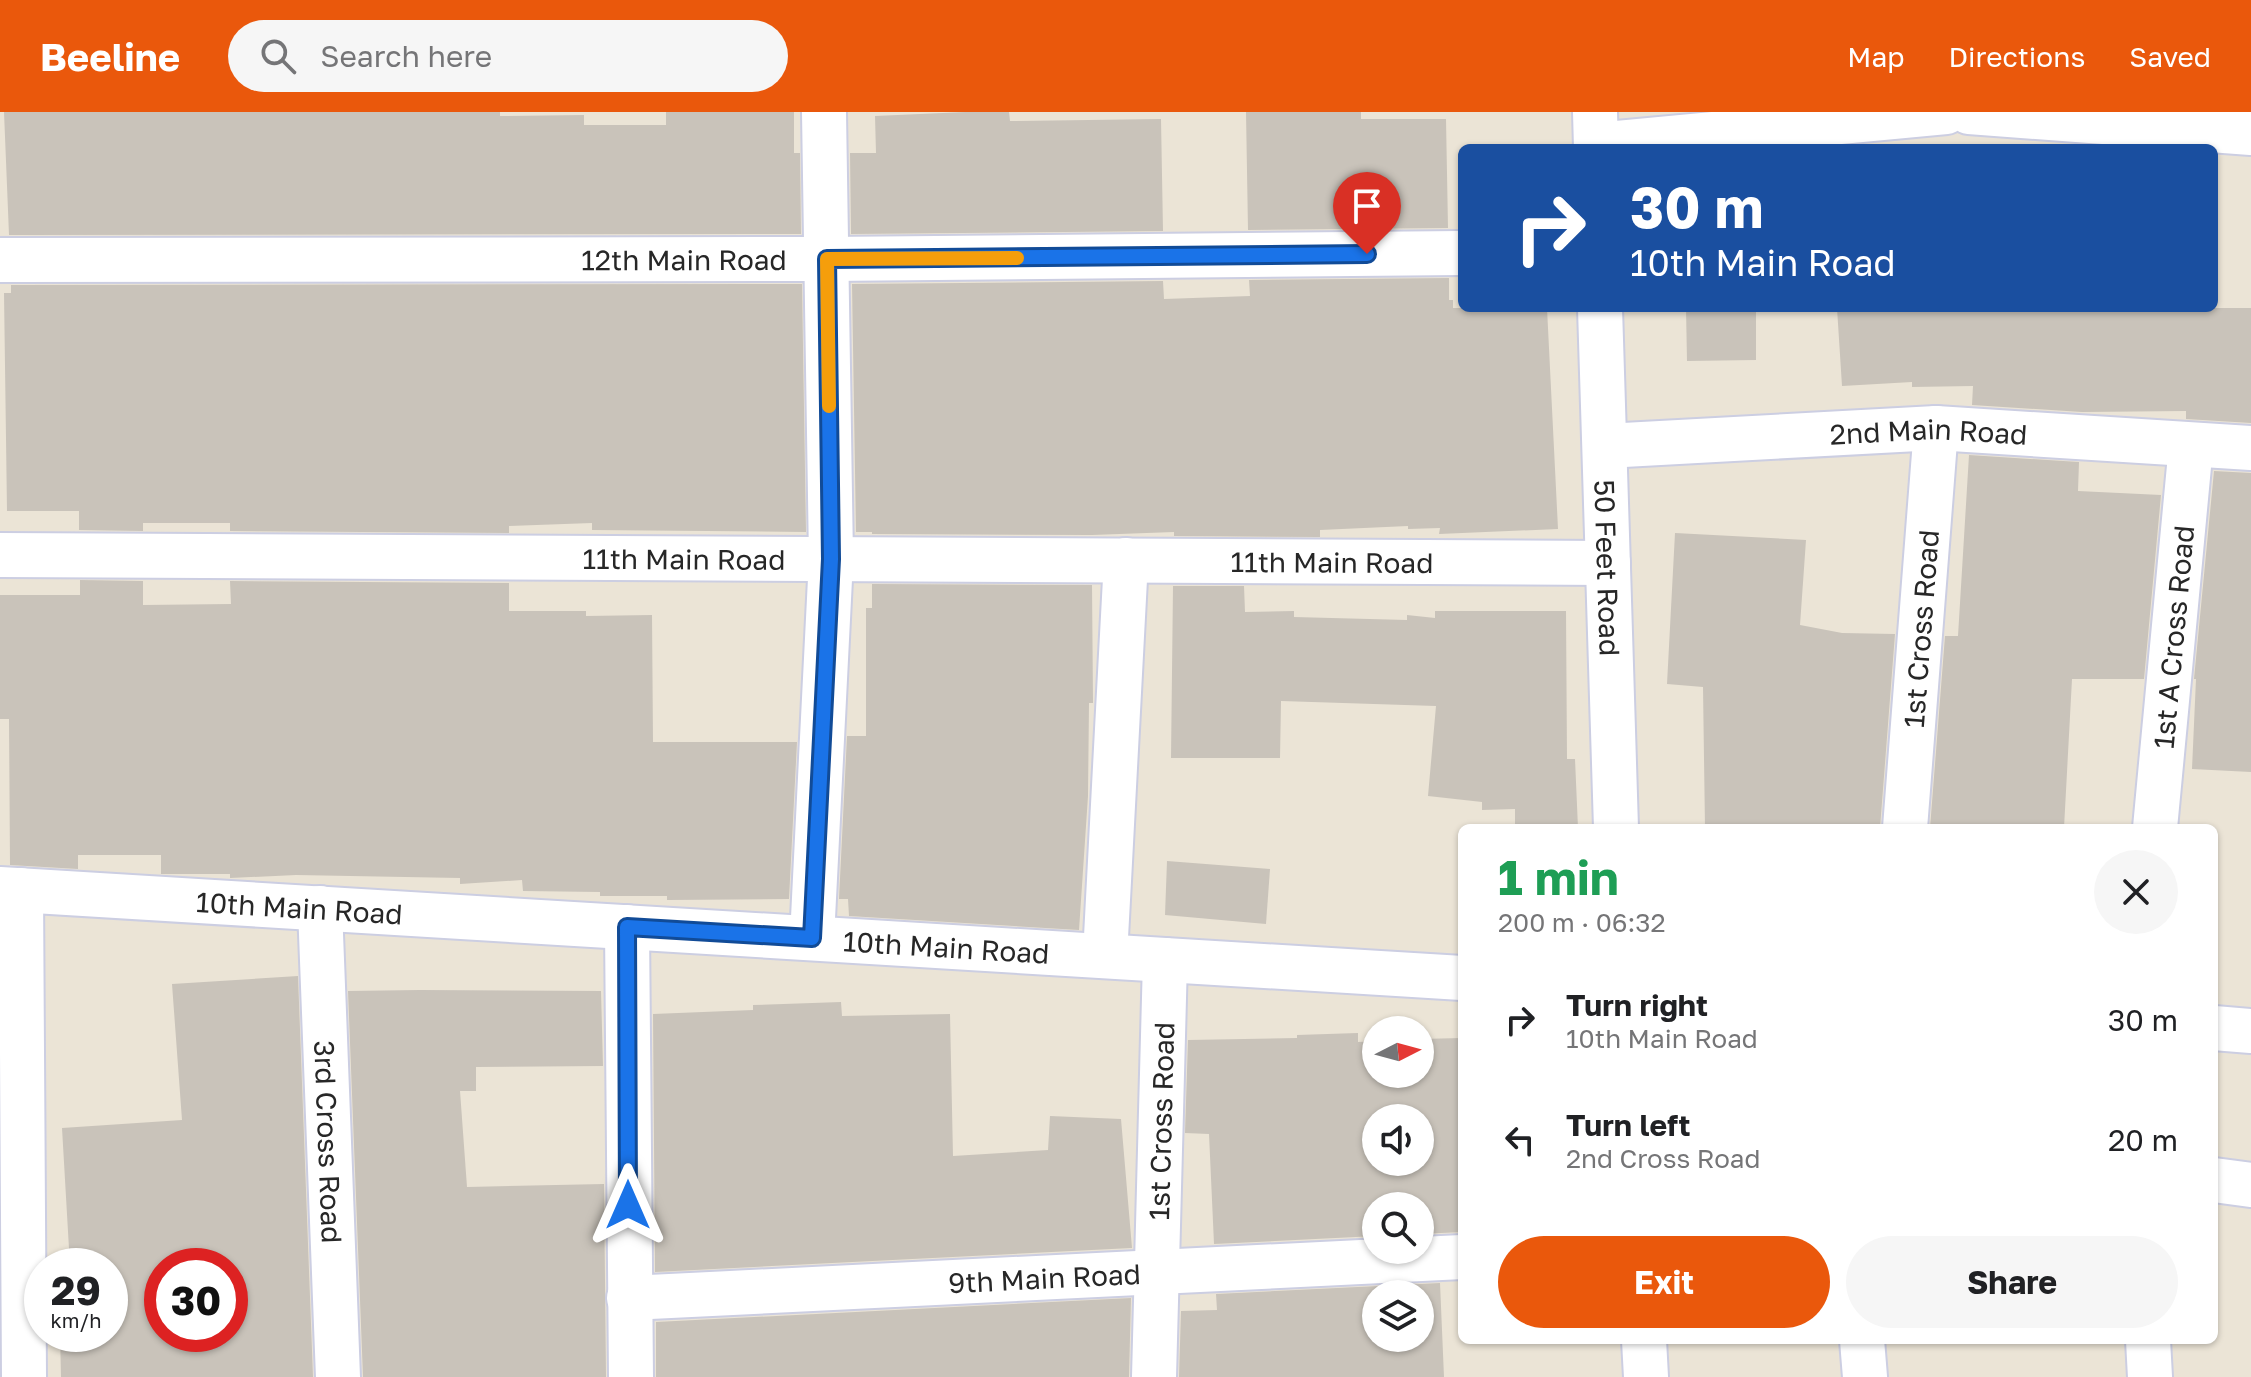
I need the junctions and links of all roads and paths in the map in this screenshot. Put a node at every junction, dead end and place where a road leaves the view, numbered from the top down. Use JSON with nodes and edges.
{"nodes":[{"id":1,"x":824,"y":112,"type":"edge"},
{"id":2,"x":1946,"y":112,"type":"edge"},
{"id":3,"x":1969,"y":112,"type":"edge"},
{"id":4,"x":2251,"y":133,"type":"edge"},
{"id":5,"x":1596,"y":135,"type":"edge"},
{"id":6,"x":1458,"y":253,"type":"edge"},
{"id":7,"x":827,"y":259,"type":"junction"},
{"id":8,"x":0,"y":260,"type":"edge"},
{"id":9,"x":1600,"y":312,"type":"edge"},
{"id":10,"x":1936,"y":428,"type":"junction"},
{"id":11,"x":2191,"y":445,"type":"junction"},
{"id":12,"x":1605,"y":446,"type":"junction"},
{"id":13,"x":2251,"y":448,"type":"edge"},
{"id":14,"x":0,"y":555,"type":"edge"},
{"id":15,"x":831,"y":559,"type":"junction"},
{"id":16,"x":1126,"y":560,"type":"junction"},
{"id":17,"x":1608,"y":563,"type":"junction"},
{"id":18,"x":1616,"y":824,"type":"edge"},
{"id":19,"x":1905,"y":824,"type":"edge"},
{"id":20,"x":2155,"y":824,"type":"edge"},
{"id":21,"x":11,"y":889,"type":"edge"},
{"id":22,"x":320,"y":908,"type":"junction"},
{"id":23,"x":627,"y":927,"type":"junction"},
{"id":24,"x":812,"y":938,"type":"junction"},
{"id":25,"x":1105,"y":956,"type":"junction"},
{"id":26,"x":1165,"y":960,"type":"junction"},
{"id":27,"x":1458,"y":978,"type":"edge"},
{"id":28,"x":2218,"y":1028,"type":"edge"},
{"id":29,"x":2251,"y":1031,"type":"edge"},
{"id":30,"x":2218,"y":1181,"type":"edge"},
{"id":31,"x":2251,"y":1185,"type":"edge"},
{"id":32,"x":1458,"y":1257,"type":"edge"},
{"id":33,"x":1157,"y":1273,"type":"junction"},
{"id":34,"x":629,"y":1298,"type":"junction"},
{"id":35,"x":1644,"y":1344,"type":"edge"},
{"id":36,"x":1862,"y":1344,"type":"edge"},
{"id":37,"x":2148,"y":1344,"type":"edge"},
{"id":38,"x":24,"y":1377,"type":"edge"},
{"id":39,"x":338,"y":1377,"type":"edge"},
{"id":40,"x":631,"y":1377,"type":"edge"},
{"id":41,"x":1154,"y":1377,"type":"edge"},
{"id":42,"x":1646,"y":1377,"type":"edge"},
{"id":43,"x":1865,"y":1377,"type":"edge"},
{"id":44,"x":2150,"y":1377,"type":"edge"}],
"edges":[{"from":1,"to":7,"type":"street"},
{"from":2,"to":5,"type":"street"},
{"from":3,"to":4,"type":"street"},
{"from":6,"to":7,"type":"street","name":"12th Main Road"},
{"from":7,"to":8,"type":"street","name":"12th Main Road"},
{"from":7,"to":15,"type":"street"},
{"from":9,"to":12,"type":"street","name":"50 Feet Road"},
{"from":10,"to":11,"type":"street","name":"2nd Main Road"},
{"from":10,"to":12,"type":"street","name":"2nd Main Road"},
{"from":10,"to":19,"type":"street","name":"1st Cross Road"},
{"from":11,"to":13,"type":"street","name":"2nd Main Road"},
{"from":11,"to":20,"type":"street","name":"1st A Cross Road"},
{"from":12,"to":17,"type":"street","name":"50 Feet Road"},
{"from":14,"to":15,"type":"street","name":"11th Main Road"},
{"from":15,"to":16,"type":"street","name":"11th Main Road"},
{"from":15,"to":24,"type":"street"},
{"from":16,"to":17,"type":"street","name":"11th Main Road"},
{"from":16,"to":25,"type":"street"},
{"from":17,"to":18,"type":"street","name":"50 Feet Road"},
{"from":21,"to":22,"type":"street","name":"10th Main Road"},
{"from":21,"to":38,"type":"street"},
{"from":22,"to":23,"type":"street","name":"10th Main Road"},
{"from":22,"to":39,"type":"street","name":"3rd Cross Road"},
{"from":23,"to":24,"type":"street","name":"10th Main Road"},
{"from":23,"to":34,"type":"street"},
{"from":24,"to":25,"type":"street","name":"10th Main Road"},
{"from":25,"to":26,"type":"street","name":"10th Main Road"},
{"from":26,"to":27,"type":"street","name":"10th Main Road"},
{"from":26,"to":33,"type":"street","name":"1st Cross Road"},
{"from":28,"to":29,"type":"street"},
{"from":30,"to":31,"type":"street"},
{"from":32,"to":33,"type":"street","name":"9th Main Road"},
{"from":33,"to":34,"type":"street","name":"9th Main Road"},
{"from":33,"to":41,"type":"street","name":"1st Cross Road"},
{"from":34,"to":40,"type":"street"},
{"from":35,"to":42,"type":"street"},
{"from":36,"to":43,"type":"street"},
{"from":37,"to":44,"type":"street"}]}
